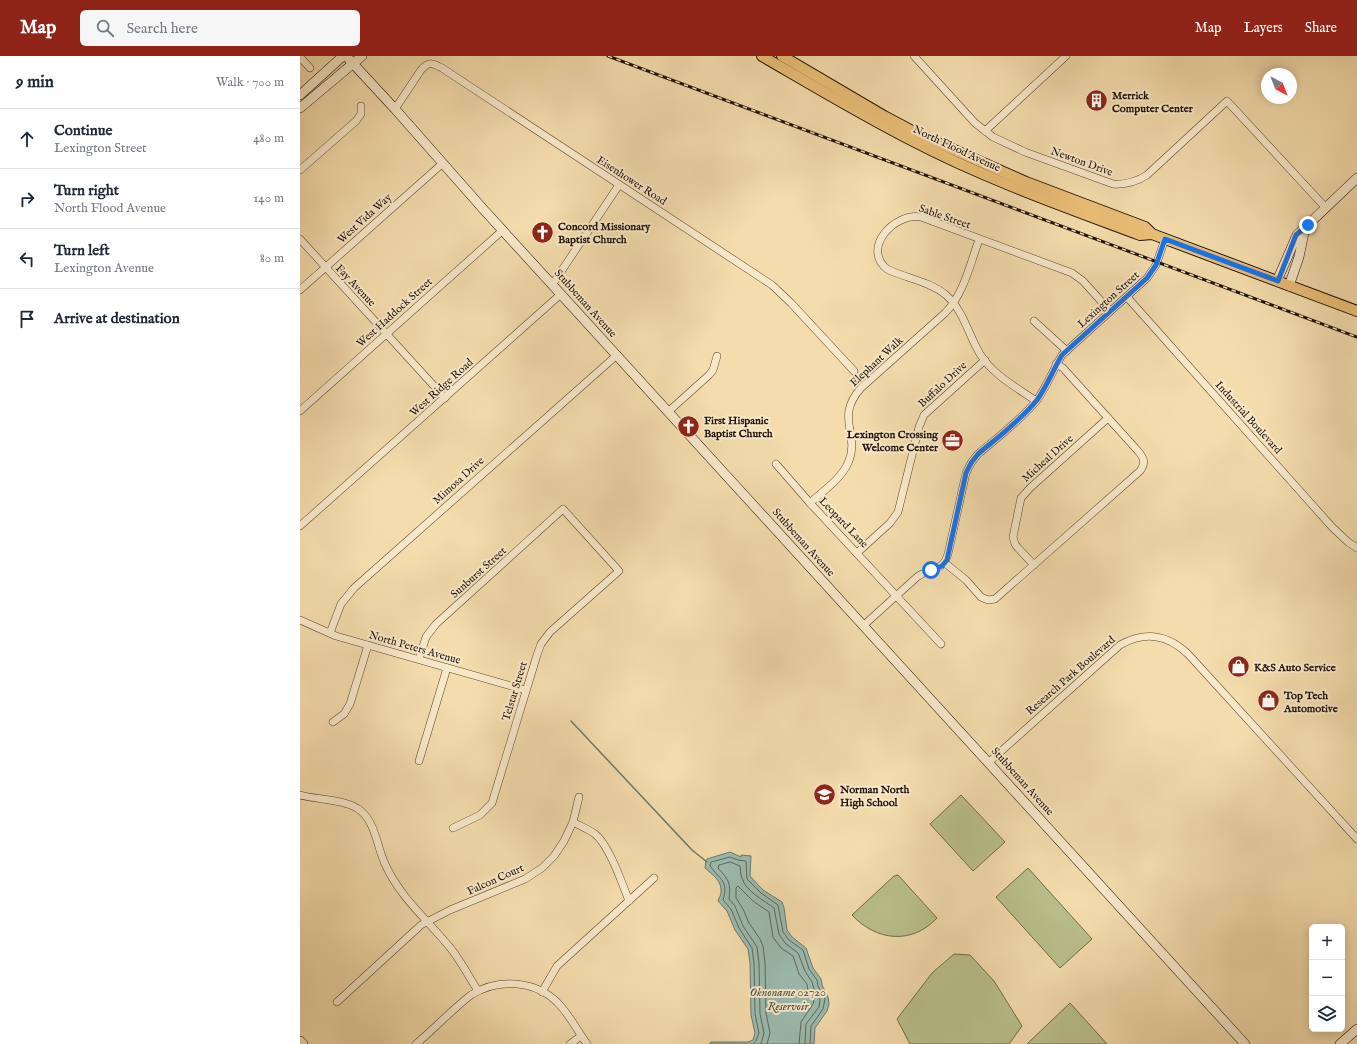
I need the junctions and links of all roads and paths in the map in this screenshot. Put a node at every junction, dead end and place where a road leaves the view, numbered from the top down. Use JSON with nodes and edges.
{"nodes":[{"id":1,"x":345,"y":56,"type":"edge"},
{"id":2,"x":362,"y":56,"type":"edge"},
{"id":3,"x":762,"y":56,"type":"edge"},
{"id":4,"x":782,"y":56,"type":"edge"},
{"id":5,"x":914,"y":56,"type":"edge"},
{"id":6,"x":1066,"y":56,"type":"edge"},
{"id":7,"x":300,"y":57,"type":"edge"},
{"id":8,"x":353,"y":64,"type":"junction"},
{"id":9,"x":310,"y":68,"type":"dead end"},
{"id":10,"x":300,"y":95,"type":"edge"},
{"id":11,"x":361,"y":106,"type":"dead end"},
{"id":12,"x":300,"y":108,"type":"edge"},
{"id":13,"x":395,"y":109,"type":"junction"},
{"id":14,"x":985,"y":131,"type":"junction"},
{"id":15,"x":443,"y":163,"type":"junction"},
{"id":16,"x":300,"y":170,"type":"edge"},
{"id":17,"x":1357,"y":178,"type":"edge"},
{"id":18,"x":619,"y":185,"type":"junction"},
{"id":19,"x":1325,"y":207,"type":"junction"},
{"id":20,"x":1305,"y":228,"type":"junction"},
{"id":21,"x":503,"y":230,"type":"junction"},
{"id":22,"x":1152,"y":234,"type":"junction"},
{"id":23,"x":1165,"y":239,"type":"junction"},
{"id":24,"x":300,"y":240,"type":"edge"},
{"id":25,"x":979,"y":240,"type":"junction"},
{"id":26,"x":326,"y":268,"type":"junction"},
{"id":27,"x":1278,"y":281,"type":"junction"},
{"id":28,"x":552,"y":285,"type":"junction"},
{"id":29,"x":1289,"y":286,"type":"junction"},
{"id":30,"x":300,"y":290,"type":"edge"},
{"id":31,"x":561,"y":294,"type":"junction"},
{"id":32,"x":1126,"y":297,"type":"junction"},
{"id":33,"x":954,"y":303,"type":"junction"},
{"id":34,"x":1110,"y":311,"type":"junction"},
{"id":35,"x":1357,"y":311,"type":"edge"},
{"id":36,"x":1034,"y":321,"type":"dead end"},
{"id":37,"x":386,"y":333,"type":"junction"},
{"id":38,"x":1067,"y":351,"type":"junction"},
{"id":39,"x":616,"y":355,"type":"junction"},
{"id":40,"x":717,"y":356,"type":"dead end"},
{"id":41,"x":985,"y":360,"type":"junction"},
{"id":42,"x":1056,"y":364,"type":"junction"},
{"id":43,"x":854,"y":370,"type":"dead end"},
{"id":44,"x":445,"y":398,"type":"junction"},
{"id":45,"x":1036,"y":401,"type":"junction"},
{"id":46,"x":300,"y":411,"type":"edge"},
{"id":47,"x":669,"y":411,"type":"junction"},
{"id":48,"x":1108,"y":418,"type":"junction"},
{"id":49,"x":776,"y":464,"type":"dead end"},
{"id":50,"x":810,"y":503,"type":"junction"},
{"id":51,"x":300,"y":526,"type":"edge"},
{"id":52,"x":1357,"y":548,"type":"edge"},
{"id":53,"x":857,"y":553,"type":"junction"},
{"id":54,"x":945,"y":563,"type":"junction"},
{"id":55,"x":1034,"y":565,"type":"junction"},
{"id":56,"x":619,"y":571,"type":"joint"},
{"id":57,"x":897,"y":596,"type":"junction"},
{"id":58,"x":300,"y":620,"type":"edge"},
{"id":59,"x":864,"y":625,"type":"junction"},
{"id":60,"x":330,"y":633,"type":"junction"},
{"id":61,"x":941,"y":644,"type":"dead end"},
{"id":62,"x":368,"y":645,"type":"junction"},
{"id":63,"x":419,"y":659,"type":"junction"},
{"id":64,"x":447,"y":668,"type":"junction"},
{"id":65,"x":525,"y":690,"type":"junction"},
{"id":66,"x":333,"y":722,"type":"dead end"},
{"id":67,"x":419,"y":761,"type":"dead end"},
{"id":68,"x":989,"y":762,"type":"junction"},
{"id":69,"x":300,"y":795,"type":"edge"},
{"id":70,"x":579,"y":797,"type":"dead end"},
{"id":71,"x":573,"y":822,"type":"junction"},
{"id":72,"x":453,"y":828,"type":"dead end"},
{"id":73,"x":1357,"y":839,"type":"edge"},
{"id":74,"x":654,"y":878,"type":"dead end"},
{"id":75,"x":629,"y":901,"type":"junction"},
{"id":76,"x":426,"y":922,"type":"junction"},
{"id":77,"x":478,"y":991,"type":"junction"},
{"id":78,"x":542,"y":992,"type":"junction"},
{"id":79,"x":337,"y":1002,"type":"dead end"},
{"id":80,"x":1357,"y":1029,"type":"edge"},
{"id":81,"x":581,"y":1036,"type":"junction"},
{"id":82,"x":300,"y":1041,"type":"edge"},
{"id":83,"x":303,"y":1044,"type":"edge"},
{"id":84,"x":416,"y":1044,"type":"edge"},
{"id":85,"x":570,"y":1044,"type":"edge"},
{"id":86,"x":587,"y":1044,"type":"edge"},
{"id":87,"x":1245,"y":1044,"type":"edge"},
{"id":88,"x":1340,"y":1044,"type":"edge"}],
"edges":[{"from":1,"to":8,"type":"street","name":"Stubbeman Avenue"},
{"from":1,"to":10,"type":"street"},
{"from":2,"to":8,"type":"street"},
{"from":3,"to":22,"type":"main road","name":"North Flood Avenue"},
{"from":4,"to":22,"type":"main road","name":"North Flood Avenue"},
{"from":5,"to":14,"type":"street","name":"Newton Drive"},
{"from":6,"to":14,"type":"street"},
{"from":7,"to":9,"type":"street"},
{"from":8,"to":12,"type":"street"},
{"from":8,"to":13,"type":"street","name":"Stubbeman Avenue"},
{"from":11,"to":16,"type":"street"},
{"from":13,"to":15,"type":"street","name":"Stubbeman Avenue"},
{"from":13,"to":18,"type":"street","name":"Eisenhower Road"},
{"from":14,"to":19,"type":"street","name":"Newton Drive"},
{"from":15,"to":21,"type":"street","name":"Stubbeman Avenue"},
{"from":15,"to":26,"type":"street","name":"West Vida Way"},
{"from":17,"to":19,"type":"street"},
{"from":18,"to":28,"type":"street"},
{"from":18,"to":43,"type":"street","name":"Eisenhower Road"},
{"from":19,"to":20,"type":"street"},
{"from":20,"to":27,"type":"street"},
{"from":20,"to":29,"type":"street"},
{"from":21,"to":28,"type":"street","name":"Stubbeman Avenue"},
{"from":21,"to":37,"type":"street","name":"West Haddock Street"},
{"from":22,"to":23,"type":"main road","name":"North Flood Avenue"},
{"from":23,"to":27,"type":"main road","name":"North Flood Avenue"},
{"from":23,"to":32,"type":"street","name":"Lexington Street"},
{"from":24,"to":26,"type":"street","name":"Fay Avenue"},
{"from":25,"to":33,"type":"street","name":"Elephant Walk"},
{"from":25,"to":33,"type":"street","name":"Sable Street"},
{"from":25,"to":34,"type":"street","name":"Sable Street"},
{"from":26,"to":30,"type":"street","name":"West Vida Way"},
{"from":26,"to":37,"type":"street","name":"Fay Avenue"},
{"from":27,"to":29,"type":"main road","name":"North Flood Avenue"},
{"from":28,"to":31,"type":"street","name":"Stubbeman Avenue"},
{"from":29,"to":35,"type":"main road","name":"North Flood Avenue"},
{"from":31,"to":39,"type":"street","name":"Stubbeman Avenue"},
{"from":31,"to":44,"type":"street","name":"West Ridge Road"},
{"from":32,"to":34,"type":"street","name":"Lexington Street"},
{"from":32,"to":52,"type":"street","name":"Industrial Boulevard"},
{"from":33,"to":41,"type":"street","name":"Sable Street"},
{"from":33,"to":50,"type":"street","name":"Elephant Walk"},
{"from":34,"to":38,"type":"street","name":"Lexington Street"},
{"from":36,"to":38,"type":"street"},
{"from":37,"to":44,"type":"street","name":"Fay Avenue"},
{"from":37,"to":46,"type":"street","name":"West Haddock Street"},
{"from":38,"to":42,"type":"street","name":"Lexington Street"},
{"from":39,"to":47,"type":"street","name":"Stubbeman Avenue"},
{"from":39,"to":60,"type":"street","name":"Mimosa Drive"},
{"from":40,"to":47,"type":"street"},
{"from":41,"to":45,"type":"street","name":"Sable Street"},
{"from":41,"to":53,"type":"street","name":"Buffalo Drive"},
{"from":42,"to":45,"type":"street","name":"Lexington Street"},
{"from":42,"to":48,"type":"street"},
{"from":44,"to":51,"type":"street","name":"West Ridge Road"},
{"from":45,"to":54,"type":"street","name":"Lexington Street"},
{"from":47,"to":59,"type":"street","name":"Stubbeman Avenue"},
{"from":48,"to":55,"type":"street","name":"Micheal Drive"},
{"from":48,"to":55,"type":"street"},
{"from":49,"to":50,"type":"street","name":"Leopard Lane"},
{"from":50,"to":53,"type":"street","name":"Leopard Lane"},
{"from":53,"to":57,"type":"street","name":"Leopard Lane"},
{"from":54,"to":55,"type":"street"},
{"from":54,"to":57,"type":"street"},
{"from":56,"to":63,"type":"street","name":"Sunburst Street"},
{"from":56,"to":65,"type":"street","name":"Telstar Street"},
{"from":57,"to":59,"type":"street"},
{"from":57,"to":61,"type":"street","name":"Leopard Lane"},
{"from":58,"to":60,"type":"street","name":"North Peters Avenue"},
{"from":59,"to":68,"type":"street","name":"Stubbeman Avenue"},
{"from":60,"to":62,"type":"street","name":"North Peters Avenue"},
{"from":62,"to":63,"type":"street","name":"North Peters Avenue"},
{"from":62,"to":66,"type":"street"},
{"from":63,"to":64,"type":"street","name":"North Peters Avenue"},
{"from":64,"to":65,"type":"street","name":"North Peters Avenue"},
{"from":64,"to":67,"type":"street"},
{"from":65,"to":72,"type":"street","name":"Telstar Street"},
{"from":68,"to":73,"type":"street","name":"Research Park Boulevard"},
{"from":68,"to":87,"type":"street","name":"Stubbeman Avenue"},
{"from":69,"to":76,"type":"street"},
{"from":70,"to":71,"type":"street","name":"Falcon Court"},
{"from":71,"to":75,"type":"street"},
{"from":71,"to":76,"type":"street","name":"Falcon Court"},
{"from":74,"to":75,"type":"street"},
{"from":75,"to":78,"type":"street"},
{"from":76,"to":77,"type":"street"},
{"from":76,"to":79,"type":"street","name":"Falcon Court"},
{"from":77,"to":78,"type":"street"},
{"from":77,"to":84,"type":"street"},
{"from":78,"to":81,"type":"street"},
{"from":80,"to":88,"type":"street"},
{"from":81,"to":85,"type":"street"},
{"from":81,"to":86,"type":"street"},
{"from":82,"to":83,"type":"street"}]}
